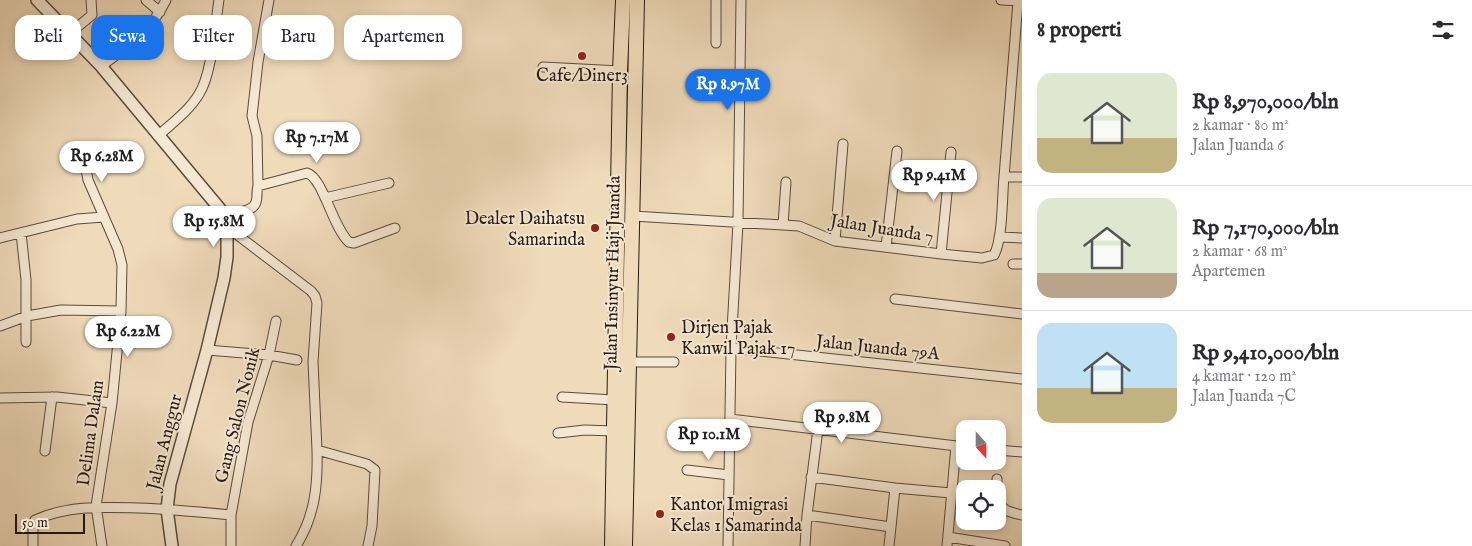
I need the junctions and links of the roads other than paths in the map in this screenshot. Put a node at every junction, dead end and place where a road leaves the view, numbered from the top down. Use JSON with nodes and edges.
{"nodes":[{"id":1,"x":37,"y":0,"type":"edge"},
{"id":2,"x":91,"y":0,"type":"edge"},
{"id":3,"x":146,"y":0,"type":"edge"},
{"id":4,"x":166,"y":0,"type":"edge"},
{"id":5,"x":220,"y":0,"type":"edge"},
{"id":6,"x":269,"y":0,"type":"edge"},
{"id":7,"x":623,"y":0,"type":"edge"},
{"id":8,"x":638,"y":0,"type":"edge"},
{"id":9,"x":716,"y":0,"type":"edge"},
{"id":10,"x":741,"y":0,"type":"edge"},
{"id":11,"x":1001,"y":0,"type":"edge"},
{"id":12,"x":1020,"y":1,"type":"edge"},
{"id":13,"x":160,"y":12,"type":"junction"},
{"id":14,"x":52,"y":15,"type":"edge"},
{"id":15,"x":81,"y":24,"type":"edge"},
{"id":16,"x":716,"y":43,"type":"dead end"},
{"id":17,"x":81,"y":45,"type":"edge"},
{"id":18,"x":100,"y":66,"type":"junction"},
{"id":19,"x":543,"y":67,"type":"dead end"},
{"id":20,"x":620,"y":71,"type":"junction"},
{"id":21,"x":158,"y":136,"type":"junction"},
{"id":22,"x":843,"y":144,"type":"dead end"},
{"id":23,"x":104,"y":149,"type":"dead end"},
{"id":24,"x":897,"y":151,"type":"dead end"},
{"id":25,"x":951,"y":152,"type":"dead end"},
{"id":26,"x":1004,"y":177,"type":"junction"},
{"id":27,"x":1022,"y":177,"type":"edge"},
{"id":28,"x":786,"y":182,"type":"dead end"},
{"id":29,"x":389,"y":183,"type":"dead end"},
{"id":30,"x":258,"y":186,"type":"junction"},
{"id":31,"x":325,"y":198,"type":"junction"},
{"id":32,"x":224,"y":214,"type":"junction"},
{"id":33,"x":633,"y":216,"type":"junction"},
{"id":34,"x":104,"y":217,"type":"junction"},
{"id":35,"x":738,"y":222,"type":"junction"},
{"id":36,"x":783,"y":225,"type":"junction"},
{"id":37,"x":228,"y":227,"type":"junction"},
{"id":38,"x":395,"y":228,"type":"dead end"},
{"id":39,"x":21,"y":234,"type":"junction"},
{"id":40,"x":999,"y":237,"type":"junction"},
{"id":41,"x":0,"y":238,"type":"edge"},
{"id":42,"x":1022,"y":238,"type":"edge"},
{"id":43,"x":836,"y":241,"type":"junction"},
{"id":44,"x":886,"y":247,"type":"junction"},
{"id":45,"x":941,"y":254,"type":"junction"},
{"id":46,"x":895,"y":299,"type":"dead end"},
{"id":47,"x":120,"y":311,"type":"junction"},
{"id":48,"x":1022,"y":314,"type":"edge"},
{"id":49,"x":27,"y":316,"type":"junction"},
{"id":50,"x":276,"y":321,"type":"dead end"},
{"id":51,"x":0,"y":326,"type":"edge"},
{"id":52,"x":26,"y":342,"type":"dead end"},
{"id":53,"x":731,"y":348,"type":"junction"},
{"id":54,"x":207,"y":350,"type":"junction"},
{"id":55,"x":269,"y":355,"type":"junction"},
{"id":56,"x":297,"y":360,"type":"dead end"},
{"id":57,"x":629,"y":362,"type":"junction"},
{"id":58,"x":674,"y":362,"type":"dead end"},
{"id":59,"x":1022,"y":379,"type":"edge"},
{"id":60,"x":52,"y":397,"type":"junction"},
{"id":61,"x":562,"y":397,"type":"dead end"},
{"id":62,"x":0,"y":398,"type":"edge"},
{"id":63,"x":112,"y":403,"type":"junction"},
{"id":64,"x":614,"y":403,"type":"junction"},
{"id":65,"x":628,"y":407,"type":"junction"},
{"id":66,"x":730,"y":419,"type":"junction"},
{"id":67,"x":818,"y":430,"type":"junction"},
{"id":68,"x":613,"y":431,"type":"junction"},
{"id":69,"x":558,"y":433,"type":"dead end"},
{"id":70,"x":956,"y":446,"type":"edge"},
{"id":71,"x":317,"y":450,"type":"junction"},
{"id":72,"x":45,"y":451,"type":"dead end"},
{"id":73,"x":1006,"y":451,"type":"edge"},
{"id":74,"x":1022,"y":452,"type":"edge"},
{"id":75,"x":956,"y":467,"type":"edge"},
{"id":76,"x":687,"y":470,"type":"dead end"},
{"id":77,"x":729,"y":474,"type":"junction"},
{"id":78,"x":811,"y":477,"type":"junction"},
{"id":79,"x":895,"y":488,"type":"junction"},
{"id":80,"x":951,"y":493,"type":"junction"},
{"id":81,"x":96,"y":506,"type":"junction"},
{"id":82,"x":167,"y":509,"type":"junction"},
{"id":83,"x":1006,"y":511,"type":"edge"},
{"id":84,"x":231,"y":515,"type":"junction"},
{"id":85,"x":807,"y":515,"type":"junction"},
{"id":86,"x":1022,"y":515,"type":"edge"},
{"id":87,"x":891,"y":527,"type":"junction"},
{"id":88,"x":947,"y":541,"type":"edge"},
{"id":89,"x":33,"y":546,"type":"edge"},
{"id":90,"x":102,"y":546,"type":"edge"},
{"id":91,"x":172,"y":546,"type":"edge"},
{"id":92,"x":231,"y":546,"type":"edge"},
{"id":93,"x":296,"y":546,"type":"edge"},
{"id":94,"x":368,"y":546,"type":"edge"},
{"id":95,"x":612,"y":546,"type":"edge"},
{"id":96,"x":625,"y":546,"type":"edge"},
{"id":97,"x":728,"y":546,"type":"edge"},
{"id":98,"x":805,"y":546,"type":"edge"},
{"id":99,"x":889,"y":546,"type":"edge"},
{"id":100,"x":1005,"y":546,"type":"edge"}],
"edges":[{"from":1,"to":14,"type":"street","name":"Jalan Anggur"},
{"from":2,"to":15,"type":"street"},
{"from":3,"to":13,"type":"street"},
{"from":4,"to":13,"type":"street"},
{"from":5,"to":21,"type":"street"},
{"from":6,"to":30,"type":"street"},
{"from":7,"to":20,"type":"highway","name":"Jalan Insinyur Haji Juanda"},
{"from":8,"to":33,"type":"highway","name":"Jalan Insinyur Haji Juanda"},
{"from":9,"to":16,"type":"street"},
{"from":10,"to":35,"type":"street"},
{"from":11,"to":12,"type":"street"},
{"from":12,"to":26,"type":"street"},
{"from":13,"to":18,"type":"street"},
{"from":17,"to":18,"type":"street","name":"Jalan Anggur"},
{"from":18,"to":21,"type":"street","name":"Jalan Anggur"},
{"from":19,"to":20,"type":"street"},
{"from":20,"to":64,"type":"highway","name":"Jalan Insinyur Haji Juanda"},
{"from":21,"to":32,"type":"street","name":"Jalan Anggur"},
{"from":22,"to":43,"type":"street"},
{"from":23,"to":34,"type":"street","name":"Delima Dalam"},
{"from":24,"to":44,"type":"street"},
{"from":25,"to":45,"type":"street"},
{"from":26,"to":27,"type":"street"},
{"from":26,"to":40,"type":"street"},
{"from":28,"to":36,"type":"street"},
{"from":29,"to":31,"type":"street"},
{"from":30,"to":31,"type":"street"},
{"from":30,"to":32,"type":"street"},
{"from":31,"to":38,"type":"street"},
{"from":32,"to":37,"type":"street","name":"Jalan Anggur"},
{"from":33,"to":35,"type":"street","name":"Jalan Juanda 7"},
{"from":33,"to":57,"type":"highway","name":"Jalan Insinyur Haji Juanda"},
{"from":34,"to":39,"type":"street"},
{"from":34,"to":47,"type":"street","name":"Delima Dalam"},
{"from":35,"to":36,"type":"street","name":"Jalan Juanda 7"},
{"from":35,"to":53,"type":"street"},
{"from":36,"to":43,"type":"street","name":"Jalan Juanda 7"},
{"from":37,"to":54,"type":"street","name":"Jalan Anggur"},
{"from":37,"to":71,"type":"street"},
{"from":39,"to":41,"type":"street"},
{"from":39,"to":49,"type":"street"},
{"from":40,"to":42,"type":"street"},
{"from":40,"to":45,"type":"street","name":"Jalan Juanda 7"},
{"from":43,"to":44,"type":"street","name":"Jalan Juanda 7"},
{"from":44,"to":45,"type":"street","name":"Jalan Juanda 7"},
{"from":46,"to":48,"type":"street"},
{"from":47,"to":49,"type":"street"},
{"from":47,"to":63,"type":"street","name":"Delima Dalam"},
{"from":49,"to":51,"type":"street"},
{"from":49,"to":52,"type":"street"},
{"from":50,"to":55,"type":"street","name":"Gang Salon Nonik"},
{"from":53,"to":59,"type":"street","name":"Jalan Juanda 79A"},
{"from":53,"to":66,"type":"street"},
{"from":54,"to":55,"type":"street"},
{"from":54,"to":82,"type":"street","name":"Jalan Anggur"},
{"from":55,"to":56,"type":"street"},
{"from":55,"to":84,"type":"street","name":"Gang Salon Nonik"},
{"from":57,"to":58,"type":"street"},
{"from":57,"to":65,"type":"highway","name":"Jalan Insinyur Haji Juanda"},
{"from":60,"to":62,"type":"street"},
{"from":60,"to":63,"type":"street"},
{"from":60,"to":72,"type":"street"},
{"from":61,"to":64,"type":"street"},
{"from":63,"to":81,"type":"street","name":"Delima Dalam"},
{"from":64,"to":65,"type":"street"},
{"from":64,"to":68,"type":"highway","name":"Jalan Insinyur Haji Juanda"},
{"from":65,"to":96,"type":"highway","name":"Jalan Insinyur Haji Juanda"},
{"from":66,"to":67,"type":"street"},
{"from":66,"to":77,"type":"street"},
{"from":67,"to":70,"type":"street"},
{"from":67,"to":78,"type":"street"},
{"from":68,"to":69,"type":"street"},
{"from":68,"to":95,"type":"highway","name":"Jalan Insinyur Haji Juanda"},
{"from":71,"to":93,"type":"street"},
{"from":71,"to":94,"type":"street"},
{"from":73,"to":74,"type":"street"},
{"from":75,"to":80,"type":"street"},
{"from":76,"to":77,"type":"street"},
{"from":77,"to":97,"type":"street"},
{"from":78,"to":79,"type":"street"},
{"from":78,"to":85,"type":"street"},
{"from":79,"to":80,"type":"street"},
{"from":79,"to":87,"type":"street"},
{"from":80,"to":88,"type":"street"},
{"from":81,"to":82,"type":"street"},
{"from":81,"to":89,"type":"street"},
{"from":81,"to":90,"type":"street","name":"Delima Dalam"},
{"from":82,"to":84,"type":"street"},
{"from":82,"to":91,"type":"street","name":"Jalan Anggur"},
{"from":83,"to":86,"type":"street"},
{"from":84,"to":92,"type":"street","name":"Gang Salon Nonik"},
{"from":85,"to":87,"type":"street"},
{"from":85,"to":98,"type":"street"},
{"from":87,"to":99,"type":"street"},
{"from":88,"to":100,"type":"street"}]}
